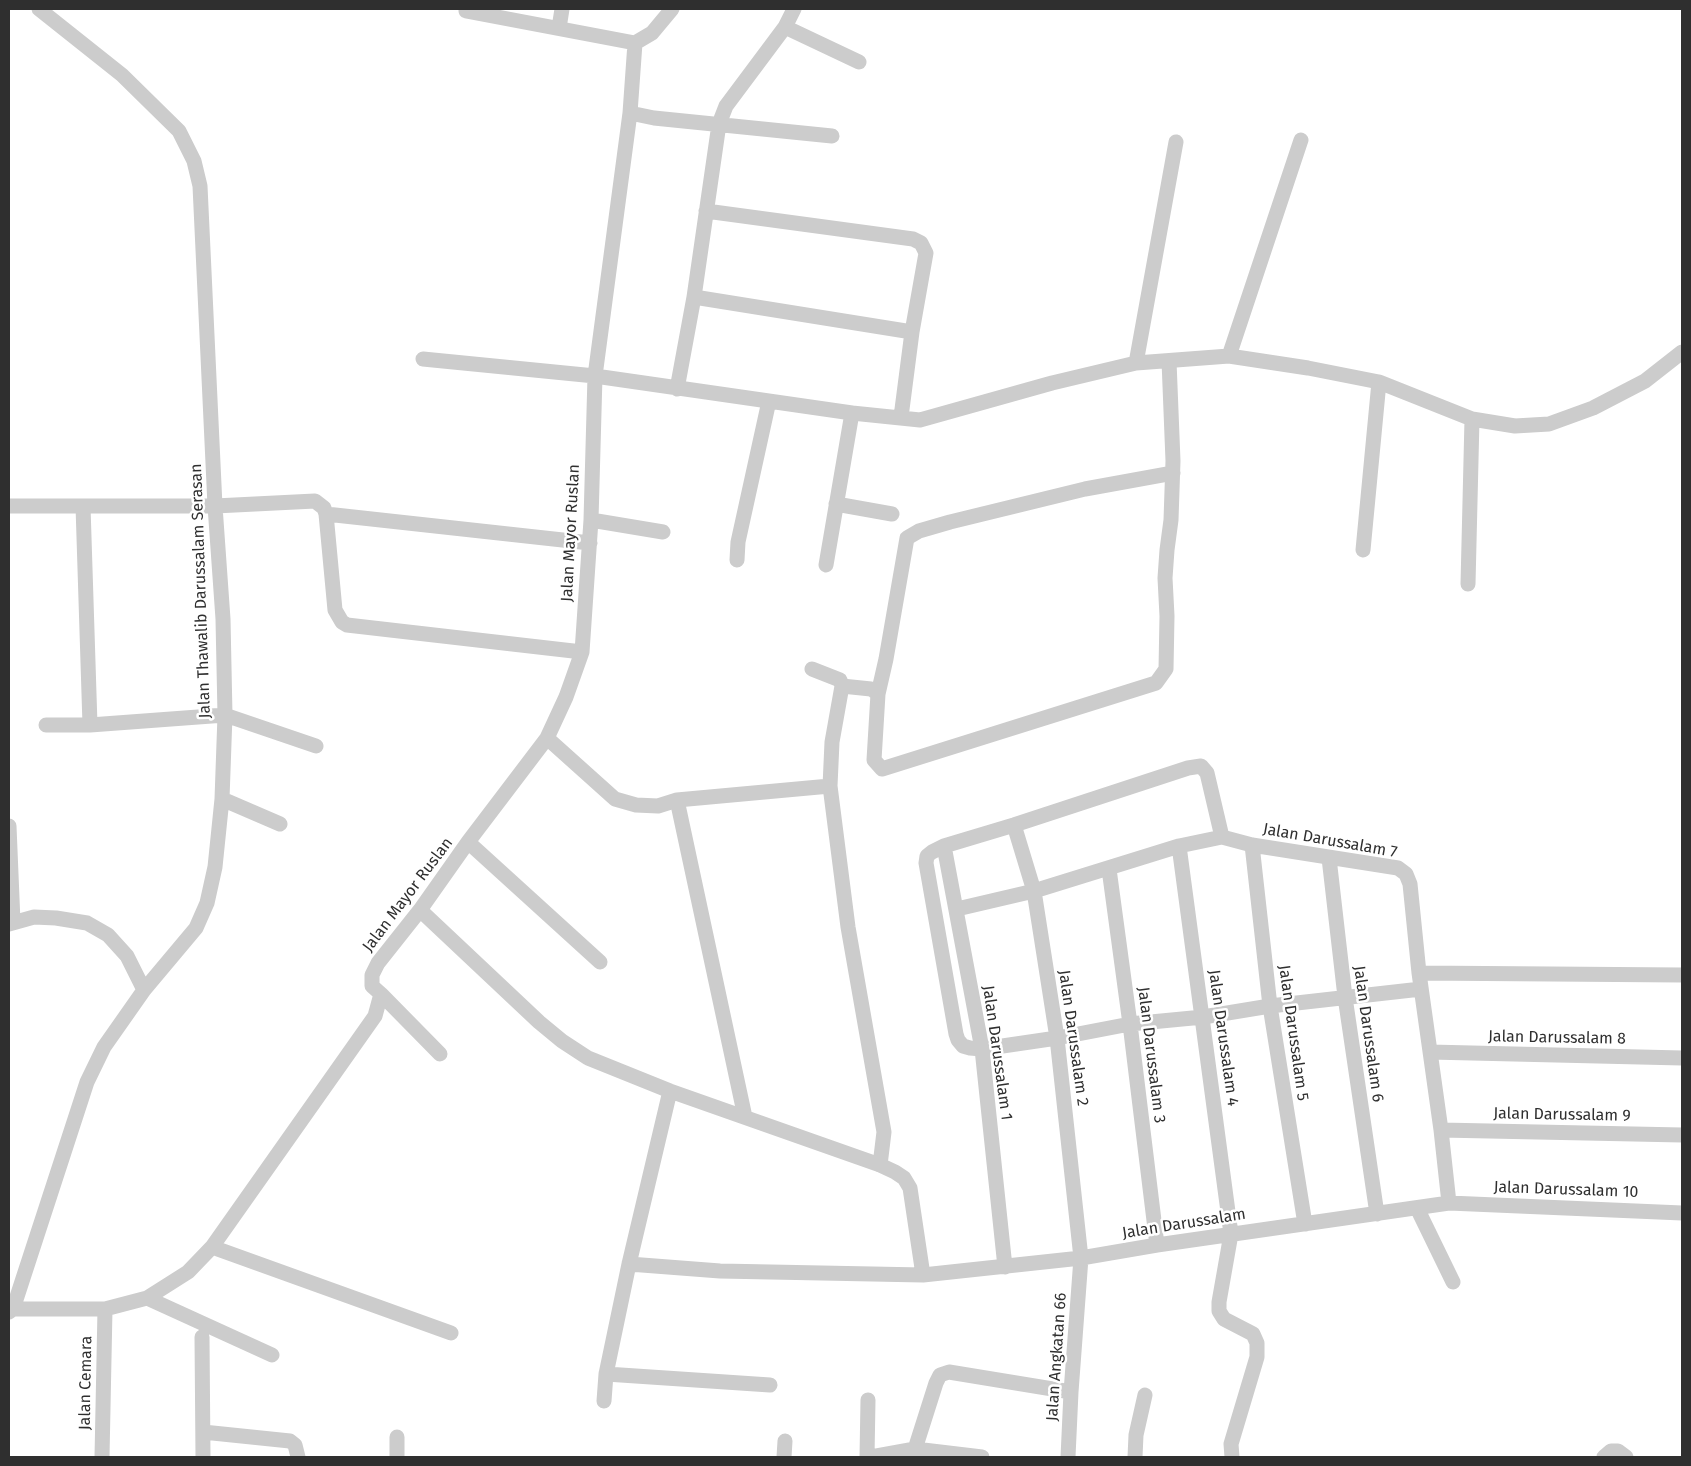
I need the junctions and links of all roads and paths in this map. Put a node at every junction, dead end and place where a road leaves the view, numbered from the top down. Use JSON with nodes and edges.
{"nodes":[{"id":1,"x":39,"y":9,"type":"edge"},
{"id":2,"x":562,"y":9,"type":"edge"},
{"id":3,"x":672,"y":9,"type":"edge"},
{"id":4,"x":794,"y":9,"type":"edge"},
{"id":5,"x":466,"y":11,"type":"dead end"},
{"id":6,"x":785,"y":27,"type":"junction"},
{"id":7,"x":559,"y":28,"type":"junction"},
{"id":8,"x":635,"y":43,"type":"junction"},
{"id":9,"x":859,"y":62,"type":"dead end"},
{"id":10,"x":630,"y":113,"type":"junction"},
{"id":11,"x":719,"y":124,"type":"junction"},
{"id":12,"x":832,"y":136,"type":"dead end"},
{"id":13,"x":1301,"y":140,"type":"dead end"},
{"id":14,"x":1176,"y":142,"type":"dead end"},
{"id":15,"x":706,"y":211,"type":"junction"},
{"id":16,"x":694,"y":297,"type":"junction"},
{"id":17,"x":912,"y":332,"type":"junction"},
{"id":18,"x":1682,"y":352,"type":"edge"},
{"id":19,"x":1229,"y":356,"type":"junction"},
{"id":20,"x":423,"y":359,"type":"dead end"},
{"id":21,"x":1169,"y":361,"type":"junction"},
{"id":22,"x":1136,"y":363,"type":"junction"},
{"id":23,"x":595,"y":376,"type":"junction"},
{"id":24,"x":1379,"y":382,"type":"junction"},
{"id":25,"x":676,"y":389,"type":"junction"},
{"id":26,"x":769,"y":401,"type":"junction"},
{"id":27,"x":852,"y":413,"type":"junction"},
{"id":28,"x":901,"y":418,"type":"junction"},
{"id":29,"x":1472,"y":419,"type":"junction"},
{"id":30,"x":1173,"y":473,"type":"junction"},
{"id":31,"x":836,"y":504,"type":"junction"},
{"id":32,"x":9,"y":506,"type":"edge"},
{"id":33,"x":83,"y":506,"type":"junction"},
{"id":34,"x":215,"y":506,"type":"junction"},
{"id":35,"x":326,"y":514,"type":"junction"},
{"id":36,"x":892,"y":514,"type":"dead end"},
{"id":37,"x":591,"y":520,"type":"junction"},
{"id":38,"x":663,"y":532,"type":"dead end"},
{"id":39,"x":590,"y":544,"type":"junction"},
{"id":40,"x":1363,"y":550,"type":"dead end"},
{"id":41,"x":737,"y":560,"type":"dead end"},
{"id":42,"x":826,"y":565,"type":"dead end"},
{"id":43,"x":1468,"y":584,"type":"dead end"},
{"id":44,"x":582,"y":652,"type":"junction"},
{"id":45,"x":812,"y":669,"type":"dead end"},
{"id":46,"x":842,"y":686,"type":"junction"},
{"id":47,"x":878,"y":694,"type":"junction"},
{"id":48,"x":224,"y":716,"type":"junction"},
{"id":49,"x":46,"y":725,"type":"dead end"},
{"id":50,"x":90,"y":725,"type":"junction"},
{"id":51,"x":547,"y":738,"type":"junction"},
{"id":52,"x":316,"y":746,"type":"dead end"},
{"id":53,"x":830,"y":786,"type":"junction"},
{"id":54,"x":222,"y":799,"type":"junction"},
{"id":55,"x":677,"y":800,"type":"junction"},
{"id":56,"x":280,"y":824,"type":"dead end"},
{"id":57,"x":1014,"y":825,"type":"junction"},
{"id":58,"x":9,"y":826,"type":"edge"},
{"id":59,"x":1222,"y":837,"type":"junction"},
{"id":60,"x":468,"y":842,"type":"junction"},
{"id":61,"x":1252,"y":845,"type":"junction"},
{"id":62,"x":944,"y":846,"type":"junction"},
{"id":63,"x":1179,"y":846,"type":"junction"},
{"id":64,"x":1329,"y":858,"type":"junction"},
{"id":65,"x":1109,"y":869,"type":"junction"},
{"id":66,"x":1034,"y":891,"type":"junction"},
{"id":67,"x":957,"y":909,"type":"junction"},
{"id":68,"x":420,"y":910,"type":"junction"},
{"id":69,"x":11,"y":923,"type":"edge"},
{"id":70,"x":600,"y":962,"type":"dead end"},
{"id":71,"x":1419,"y":973,"type":"junction"},
{"id":72,"x":1682,"y":975,"type":"edge"},
{"id":73,"x":1421,"y":989,"type":"junction"},
{"id":74,"x":144,"y":990,"type":"junction"},
{"id":75,"x":381,"y":994,"type":"junction"},
{"id":76,"x":1345,"y":997,"type":"junction"},
{"id":77,"x":1270,"y":1006,"type":"junction"},
{"id":78,"x":1203,"y":1017,"type":"junction"},
{"id":79,"x":1130,"y":1024,"type":"junction"},
{"id":80,"x":1058,"y":1038,"type":"junction"},
{"id":81,"x":982,"y":1049,"type":"junction"},
{"id":82,"x":1430,"y":1052,"type":"junction"},
{"id":83,"x":440,"y":1054,"type":"dead end"},
{"id":84,"x":1682,"y":1058,"type":"edge"},
{"id":85,"x":670,"y":1091,"type":"junction"},
{"id":86,"x":745,"y":1117,"type":"junction"},
{"id":87,"x":1441,"y":1130,"type":"junction"},
{"id":88,"x":1682,"y":1135,"type":"edge"},
{"id":89,"x":880,"y":1164,"type":"junction"},
{"id":90,"x":1449,"y":1203,"type":"junction"},
{"id":91,"x":1417,"y":1208,"type":"junction"},
{"id":92,"x":1682,"y":1213,"type":"edge"},
{"id":93,"x":1377,"y":1214,"type":"junction"},
{"id":94,"x":1305,"y":1224,"type":"junction"},
{"id":95,"x":1231,"y":1234,"type":"junction"},
{"id":96,"x":1157,"y":1245,"type":"junction"},
{"id":97,"x":212,"y":1247,"type":"junction"},
{"id":98,"x":1082,"y":1258,"type":"junction"},
{"id":99,"x":629,"y":1264,"type":"junction"},
{"id":100,"x":1005,"y":1267,"type":"junction"},
{"id":101,"x":923,"y":1275,"type":"junction"},
{"id":102,"x":1453,"y":1282,"type":"dead end"},
{"id":103,"x":146,"y":1298,"type":"junction"},
{"id":104,"x":105,"y":1309,"type":"junction"},
{"id":105,"x":11,"y":1310,"type":"edge"},
{"id":106,"x":451,"y":1333,"type":"dead end"},
{"id":107,"x":202,"y":1337,"type":"dead end"},
{"id":108,"x":272,"y":1355,"type":"dead end"},
{"id":109,"x":606,"y":1374,"type":"junction"},
{"id":110,"x":770,"y":1385,"type":"dead end"},
{"id":111,"x":1071,"y":1392,"type":"junction"},
{"id":112,"x":1145,"y":1395,"type":"dead end"},
{"id":113,"x":868,"y":1400,"type":"dead end"},
{"id":114,"x":604,"y":1401,"type":"dead end"},
{"id":115,"x":203,"y":1432,"type":"junction"},
{"id":116,"x":397,"y":1437,"type":"dead end"},
{"id":117,"x":785,"y":1441,"type":"dead end"},
{"id":118,"x":905,"y":1452,"type":"edge"},
{"id":119,"x":102,"y":1457,"type":"edge"},
{"id":120,"x":203,"y":1457,"type":"edge"},
{"id":121,"x":298,"y":1457,"type":"edge"},
{"id":122,"x":397,"y":1457,"type":"edge"},
{"id":123,"x":784,"y":1457,"type":"edge"},
{"id":124,"x":869,"y":1457,"type":"edge"},
{"id":125,"x":982,"y":1457,"type":"edge"},
{"id":126,"x":1068,"y":1457,"type":"edge"},
{"id":127,"x":1135,"y":1457,"type":"edge"},
{"id":128,"x":1232,"y":1457,"type":"edge"},
{"id":129,"x":1604,"y":1457,"type":"edge"},
{"id":130,"x":1626,"y":1457,"type":"edge"}],
"edges":[{"from":1,"to":34,"type":"street","name":"Jalan Thawalib Darussalam Serasan"},
{"from":2,"to":7,"type":"street"},
{"from":3,"to":8,"type":"street"},
{"from":4,"to":6,"type":"street"},
{"from":5,"to":7,"type":"street"},
{"from":6,"to":9,"type":"street"},
{"from":6,"to":11,"type":"street"},
{"from":7,"to":8,"type":"street"},
{"from":8,"to":10,"type":"street","name":"Jalan Mayor Ruslan"},
{"from":10,"to":11,"type":"street"},
{"from":10,"to":23,"type":"street","name":"Jalan Mayor Ruslan"},
{"from":11,"to":12,"type":"street"},
{"from":11,"to":15,"type":"street"},
{"from":13,"to":19,"type":"street"},
{"from":14,"to":22,"type":"street"},
{"from":15,"to":16,"type":"street"},
{"from":15,"to":17,"type":"street"},
{"from":16,"to":17,"type":"street"},
{"from":16,"to":25,"type":"street"},
{"from":17,"to":28,"type":"street"},
{"from":18,"to":29,"type":"street"},
{"from":19,"to":21,"type":"street"},
{"from":19,"to":24,"type":"street"},
{"from":20,"to":23,"type":"street"},
{"from":21,"to":22,"type":"street"},
{"from":21,"to":30,"type":"street"},
{"from":22,"to":28,"type":"street"},
{"from":23,"to":25,"type":"street"},
{"from":23,"to":37,"type":"street","name":"Jalan Mayor Ruslan"},
{"from":24,"to":29,"type":"street"},
{"from":24,"to":40,"type":"street"},
{"from":25,"to":26,"type":"street"},
{"from":26,"to":27,"type":"street"},
{"from":26,"to":41,"type":"street"},
{"from":27,"to":28,"type":"street"},
{"from":27,"to":31,"type":"street"},
{"from":29,"to":43,"type":"street"},
{"from":30,"to":47,"type":"street"},
{"from":30,"to":47,"type":"street"},
{"from":31,"to":36,"type":"street"},
{"from":31,"to":42,"type":"street"},
{"from":32,"to":33,"type":"street"},
{"from":33,"to":34,"type":"street"},
{"from":33,"to":50,"type":"street"},
{"from":34,"to":35,"type":"street"},
{"from":34,"to":48,"type":"street","name":"Jalan Thawalib Darussalam Serasan"},
{"from":35,"to":39,"type":"street"},
{"from":35,"to":44,"type":"street"},
{"from":37,"to":38,"type":"street"},
{"from":37,"to":39,"type":"street","name":"Jalan Mayor Ruslan"},
{"from":39,"to":44,"type":"street","name":"Jalan Mayor Ruslan"},
{"from":44,"to":51,"type":"street","name":"Jalan Mayor Ruslan"},
{"from":45,"to":46,"type":"street"},
{"from":46,"to":47,"type":"street"},
{"from":46,"to":53,"type":"street"},
{"from":48,"to":50,"type":"street"},
{"from":48,"to":52,"type":"street"},
{"from":48,"to":54,"type":"street","name":"Jalan Thawalib Darussalam Serasan"},
{"from":49,"to":50,"type":"street"},
{"from":51,"to":55,"type":"street"},
{"from":51,"to":60,"type":"street","name":"Jalan Mayor Ruslan"},
{"from":53,"to":55,"type":"street"},
{"from":53,"to":89,"type":"street"},
{"from":54,"to":56,"type":"street"},
{"from":54,"to":74,"type":"street","name":"Jalan Thawalib Darussalam Serasan"},
{"from":55,"to":86,"type":"street"},
{"from":57,"to":59,"type":"street"},
{"from":57,"to":62,"type":"street"},
{"from":57,"to":66,"type":"street","name":"Jalan Darussalam 2"},
{"from":58,"to":69,"type":"street"},
{"from":59,"to":61,"type":"street","name":"Jalan Darussalam 7"},
{"from":59,"to":63,"type":"street","name":"Jalan Darussalam 7"},
{"from":60,"to":68,"type":"street","name":"Jalan Mayor Ruslan"},
{"from":60,"to":70,"type":"street"},
{"from":61,"to":64,"type":"street","name":"Jalan Darussalam 7"},
{"from":61,"to":77,"type":"street","name":"Jalan Darussalam 5"},
{"from":62,"to":67,"type":"street","name":"Jalan Darussalam 1"},
{"from":62,"to":81,"type":"street"},
{"from":63,"to":65,"type":"street","name":"Jalan Darussalam 7"},
{"from":63,"to":78,"type":"street","name":"Jalan Darussalam 4"},
{"from":64,"to":71,"type":"street","name":"Jalan Darussalam 7"},
{"from":64,"to":76,"type":"street","name":"Jalan Darussalam 6"},
{"from":65,"to":66,"type":"street","name":"Jalan Darussalam 7"},
{"from":65,"to":79,"type":"street","name":"Jalan Darussalam 3"},
{"from":66,"to":67,"type":"street","name":"Jalan Darussalam 7"},
{"from":66,"to":80,"type":"street","name":"Jalan Darussalam 2"},
{"from":67,"to":81,"type":"street","name":"Jalan Darussalam 1"},
{"from":68,"to":75,"type":"street","name":"Jalan Mayor Ruslan"},
{"from":68,"to":85,"type":"street"},
{"from":69,"to":74,"type":"street"},
{"from":71,"to":72,"type":"street"},
{"from":71,"to":73,"type":"street","name":"Jalan Darussalam 7"},
{"from":73,"to":76,"type":"street"},
{"from":73,"to":82,"type":"street","name":"Jalan Darussalam 7"},
{"from":74,"to":105,"type":"street","name":"Jalan Thawalib Darussalam Serasan"},
{"from":75,"to":83,"type":"street"},
{"from":75,"to":97,"type":"street"},
{"from":76,"to":77,"type":"street"},
{"from":76,"to":93,"type":"street","name":"Jalan Darussalam 6"},
{"from":77,"to":78,"type":"street"},
{"from":77,"to":94,"type":"street","name":"Jalan Darussalam 5"},
{"from":78,"to":79,"type":"street"},
{"from":78,"to":95,"type":"street","name":"Jalan Darussalam 4"},
{"from":79,"to":80,"type":"street"},
{"from":79,"to":96,"type":"street","name":"Jalan Darussalam 3"},
{"from":80,"to":81,"type":"street"},
{"from":80,"to":98,"type":"street","name":"Jalan Darussalam 2"},
{"from":81,"to":100,"type":"street","name":"Jalan Darussalam 1"},
{"from":82,"to":84,"type":"street","name":"Jalan Darussalam 8"},
{"from":82,"to":87,"type":"street","name":"Jalan Darussalam 7"},
{"from":85,"to":86,"type":"street"},
{"from":85,"to":99,"type":"street"},
{"from":86,"to":89,"type":"street"},
{"from":87,"to":88,"type":"street","name":"Jalan Darussalam 9"},
{"from":87,"to":90,"type":"street","name":"Jalan Darussalam 7"},
{"from":89,"to":101,"type":"street"},
{"from":90,"to":91,"type":"street","name":"Jalan Darussalam"},
{"from":90,"to":92,"type":"street","name":"Jalan Darussalam 10"},
{"from":91,"to":93,"type":"street","name":"Jalan Darussalam"},
{"from":91,"to":102,"type":"street"},
{"from":93,"to":94,"type":"street","name":"Jalan Darussalam"},
{"from":94,"to":95,"type":"street","name":"Jalan Darussalam"},
{"from":95,"to":96,"type":"street","name":"Jalan Darussalam"},
{"from":95,"to":128,"type":"street","name":"Jalan Darussalam 4"},
{"from":96,"to":98,"type":"street","name":"Jalan Darussalam"},
{"from":97,"to":103,"type":"street"},
{"from":97,"to":106,"type":"street"},
{"from":98,"to":100,"type":"street","name":"Jalan Darussalam"},
{"from":98,"to":111,"type":"street","name":"Jalan Angkatan 66"},
{"from":99,"to":101,"type":"street","name":"Jalan Darussalam"},
{"from":99,"to":109,"type":"street"},
{"from":100,"to":101,"type":"street","name":"Jalan Darussalam"},
{"from":103,"to":104,"type":"street"},
{"from":103,"to":108,"type":"street"},
{"from":104,"to":105,"type":"street"},
{"from":104,"to":119,"type":"street","name":"Jalan Cemara"},
{"from":107,"to":115,"type":"street"},
{"from":109,"to":110,"type":"street"},
{"from":109,"to":114,"type":"street"},
{"from":111,"to":118,"type":"street"},
{"from":111,"to":126,"type":"street","name":"Jalan Angkatan 66"},
{"from":112,"to":127,"type":"street"},
{"from":113,"to":124,"type":"street"},
{"from":115,"to":120,"type":"street"},
{"from":115,"to":121,"type":"street"},
{"from":116,"to":122,"type":"street"},
{"from":117,"to":123,"type":"street"},
{"from":118,"to":124,"type":"street"},
{"from":118,"to":125,"type":"street"},
{"from":129,"to":130,"type":"street"}]}
